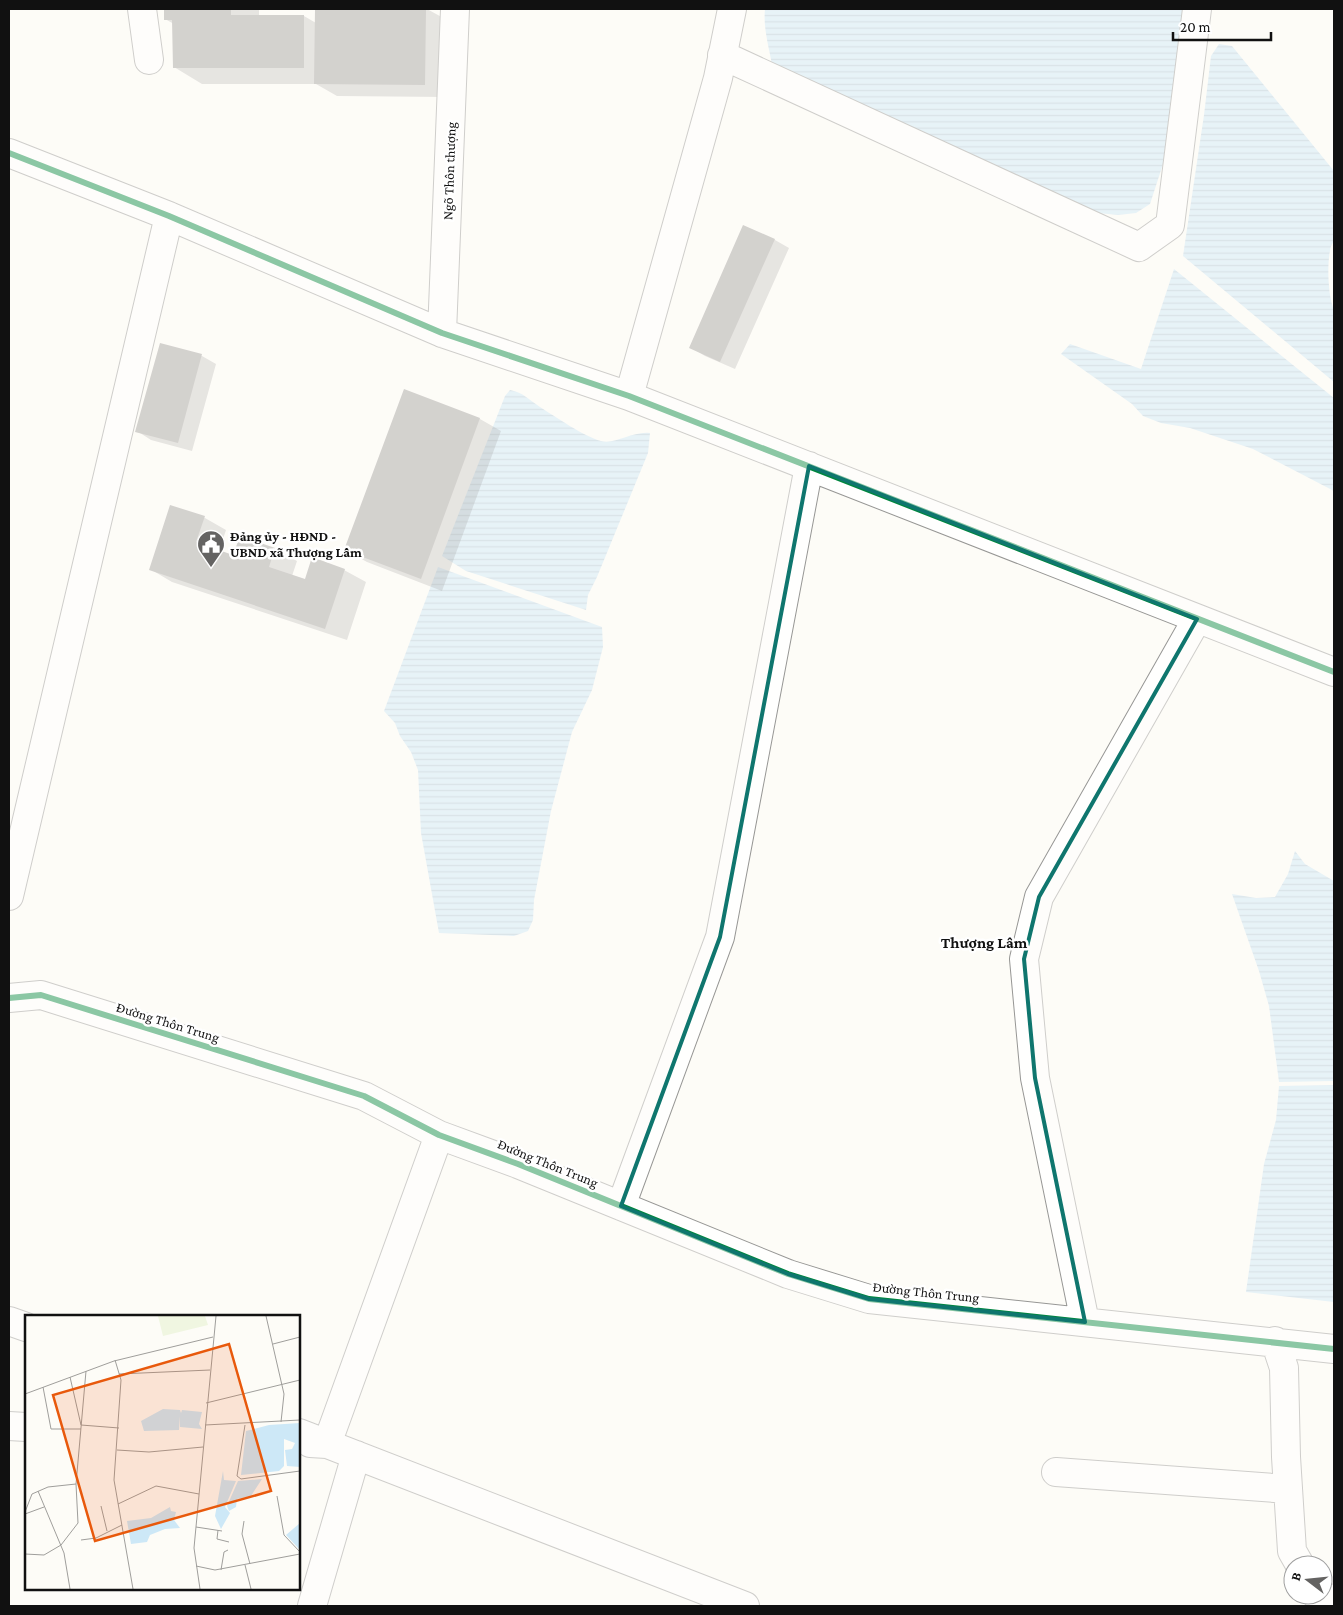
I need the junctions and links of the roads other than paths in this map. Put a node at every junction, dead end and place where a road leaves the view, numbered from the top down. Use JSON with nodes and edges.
{"nodes":[{"id":1,"x":142,"y":9,"type":"edge"},
{"id":2,"x":455,"y":9,"type":"edge"},
{"id":3,"x":732,"y":9,"type":"edge"},
{"id":4,"x":1197,"y":9,"type":"edge"},
{"id":5,"x":722,"y":55,"type":"junction"},
{"id":6,"x":149,"y":60,"type":"dead end"},
{"id":7,"x":9,"y":153,"type":"edge"},
{"id":8,"x":169,"y":216,"type":"junction"},
{"id":9,"x":442,"y":333,"type":"junction"},
{"id":10,"x":628,"y":396,"type":"junction"},
{"id":11,"x":809,"y":466,"type":"junction"},
{"id":12,"x":1197,"y":619,"type":"junction"},
{"id":13,"x":1334,"y":672,"type":"edge"},
{"id":14,"x":9,"y":896,"type":"edge"},
{"id":15,"x":9,"y":998,"type":"edge"},
{"id":16,"x":440,"y":1135,"type":"junction"},
{"id":17,"x":621,"y":1206,"type":"junction"},
{"id":18,"x":9,"y":1321,"type":"edge"},
{"id":19,"x":1085,"y":1322,"type":"junction"},
{"id":20,"x":25,"y":1327,"type":"edge"},
{"id":21,"x":1275,"y":1341,"type":"junction"},
{"id":22,"x":1334,"y":1348,"type":"edge"},
{"id":23,"x":9,"y":1426,"type":"edge"},
{"id":24,"x":25,"y":1427,"type":"edge"},
{"id":25,"x":300,"y":1433,"type":"edge"},
{"id":26,"x":300,"y":1442,"type":"edge"},
{"id":27,"x":327,"y":1444,"type":"junction"},
{"id":28,"x":356,"y":1455,"type":"junction"},
{"id":29,"x":1056,"y":1472,"type":"dead end"},
{"id":30,"x":1288,"y":1489,"type":"junction"},
{"id":31,"x":1294,"y":1555,"type":"edge"},
{"id":32,"x":312,"y":1606,"type":"edge"},
{"id":33,"x":745,"y":1606,"type":"edge"}],
"edges":[{"from":1,"to":6,"type":"street"},
{"from":2,"to":9,"type":"street","name":"Ngõ Thôn thượng"},
{"from":3,"to":5,"type":"street"},
{"from":4,"to":5,"type":"street"},
{"from":5,"to":10,"type":"street"},
{"from":7,"to":8,"type":"street"},
{"from":8,"to":9,"type":"street"},
{"from":8,"to":14,"type":"street"},
{"from":9,"to":10,"type":"street"},
{"from":10,"to":11,"type":"street"},
{"from":11,"to":12,"type":"street"},
{"from":11,"to":17,"type":"street"},
{"from":12,"to":13,"type":"street"},
{"from":12,"to":19,"type":"street"},
{"from":15,"to":16,"type":"street","name":"Đường Thôn Trung"},
{"from":16,"to":17,"type":"street","name":"Đường Thôn Trung"},
{"from":16,"to":27,"type":"street"},
{"from":17,"to":19,"type":"street","name":"Đường Thôn Trung"},
{"from":18,"to":20,"type":"street"},
{"from":19,"to":21,"type":"street","name":"Đường Thôn Trung"},
{"from":21,"to":22,"type":"street","name":"Đường Thôn Trung"},
{"from":21,"to":30,"type":"street"},
{"from":23,"to":24,"type":"street"},
{"from":25,"to":27,"type":"street"},
{"from":26,"to":27,"type":"street"},
{"from":27,"to":28,"type":"street"},
{"from":28,"to":32,"type":"street"},
{"from":28,"to":33,"type":"street"},
{"from":29,"to":30,"type":"street"},
{"from":30,"to":31,"type":"street"}]}
